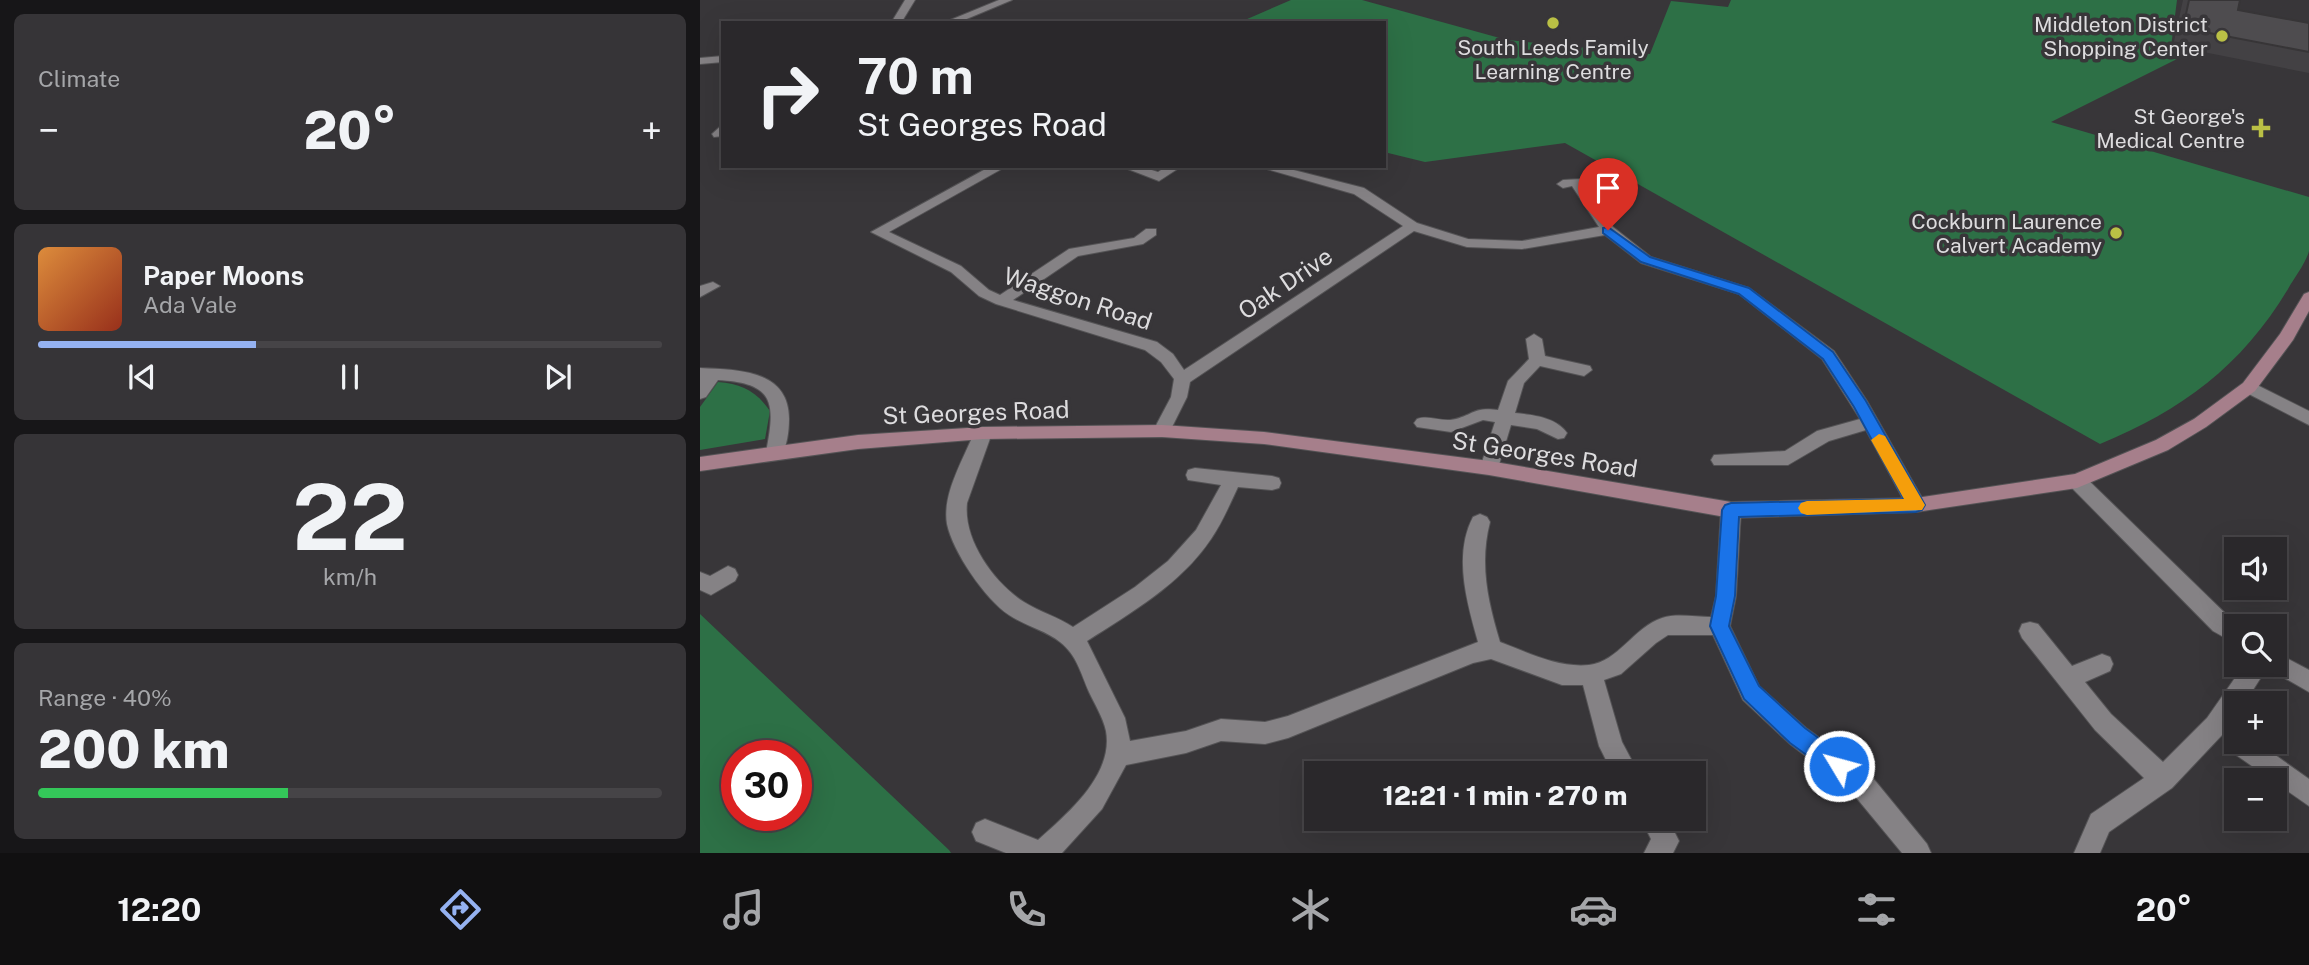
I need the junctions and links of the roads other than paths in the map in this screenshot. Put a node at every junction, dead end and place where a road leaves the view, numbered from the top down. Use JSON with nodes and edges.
{"nodes":[{"id":1,"x":910,"y":0,"type":"edge"},
{"id":2,"x":1007,"y":0,"type":"edge"},
{"id":3,"x":897,"y":21,"type":"edge"},
{"id":4,"x":953,"y":21,"type":"edge"},
{"id":5,"x":721,"y":59,"type":"edge"},
{"id":6,"x":700,"y":61,"type":"edge"},
{"id":7,"x":997,"y":168,"type":"edge"},
{"id":8,"x":1132,"y":168,"type":"edge"},
{"id":9,"x":1173,"y":168,"type":"edge"},
{"id":10,"x":1270,"y":168,"type":"edge"},
{"id":11,"x":1563,"y":184,"type":"dead end"},
{"id":12,"x":1412,"y":226,"type":"junction"},
{"id":13,"x":1608,"y":230,"type":"junction"},
{"id":14,"x":1151,"y":232,"type":"dead end"},
{"id":15,"x":2309,"y":297,"type":"edge"},
{"id":16,"x":1001,"y":301,"type":"junction"},
{"id":17,"x":1534,"y":339,"type":"dead end"},
{"id":18,"x":1537,"y":360,"type":"junction"},
{"id":19,"x":1584,"y":370,"type":"dead end"},
{"id":20,"x":707,"y":374,"type":"edge"},
{"id":21,"x":1182,"y":379,"type":"junction"},
{"id":22,"x":2249,"y":387,"type":"junction"},
{"id":23,"x":700,"y":393,"type":"edge"},
{"id":24,"x":1504,"y":419,"type":"junction"},
{"id":25,"x":2309,"y":419,"type":"edge"},
{"id":26,"x":1423,"y":423,"type":"dead end"},
{"id":27,"x":1869,"y":423,"type":"junction"},
{"id":28,"x":1162,"y":431,"type":"junction"},
{"id":29,"x":983,"y":433,"type":"junction"},
{"id":30,"x":1558,"y":433,"type":"dead end"},
{"id":31,"x":775,"y":452,"type":"junction"},
{"id":32,"x":1720,"y":460,"type":"dead end"},
{"id":33,"x":700,"y":464,"type":"edge"},
{"id":34,"x":1489,"y":468,"type":"junction"},
{"id":35,"x":1195,"y":475,"type":"dead end"},
{"id":36,"x":1233,"y":479,"type":"junction"},
{"id":37,"x":2077,"y":481,"type":"junction"},
{"id":38,"x":1272,"y":483,"type":"dead end"},
{"id":39,"x":1916,"y":505,"type":"junction"},
{"id":40,"x":1731,"y":510,"type":"junction"},
{"id":41,"x":1479,"y":522,"type":"dead end"},
{"id":42,"x":1720,"y":626,"type":"junction"},
{"id":43,"x":2224,"y":626,"type":"edge"},
{"id":44,"x":2029,"y":631,"type":"dead end"},
{"id":45,"x":1072,"y":639,"type":"junction"},
{"id":46,"x":1491,"y":649,"type":"junction"},
{"id":47,"x":2102,"y":664,"type":"dead end"},
{"id":48,"x":2287,"y":669,"type":"edge"},
{"id":49,"x":1591,"y":675,"type":"junction"},
{"id":50,"x":2249,"y":677,"type":"edge"},
{"id":51,"x":2069,"y":678,"type":"junction"},
{"id":52,"x":2309,"y":682,"type":"edge"},
{"id":53,"x":2215,"y":726,"type":"junction"},
{"id":54,"x":2224,"y":733,"type":"edge"},
{"id":55,"x":2254,"y":754,"type":"edge"},
{"id":56,"x":1119,"y":755,"type":"junction"},
{"id":57,"x":1620,"y":761,"type":"edge"},
{"id":58,"x":2163,"y":779,"type":"junction"},
{"id":59,"x":2309,"y":794,"type":"edge"},
{"id":60,"x":1661,"y":831,"type":"edge"},
{"id":61,"x":985,"y":832,"type":"dead end"},
{"id":62,"x":1041,"y":853,"type":"edge"},
{"id":63,"x":1657,"y":853,"type":"edge"},
{"id":64,"x":1918,"y":853,"type":"edge"},
{"id":65,"x":2087,"y":853,"type":"edge"}],
"edges":[{"from":1,"to":3,"type":"street"},
{"from":2,"to":4,"type":"street"},
{"from":5,"to":6,"type":"street"},
{"from":7,"to":16,"type":"street","name":"Waggon Road"},
{"from":8,"to":9,"type":"street"},
{"from":10,"to":12,"type":"street"},
{"from":11,"to":13,"type":"street"},
{"from":12,"to":13,"type":"street"},
{"from":12,"to":21,"type":"street","name":"Oak Drive"},
{"from":13,"to":27,"type":"street"},
{"from":14,"to":16,"type":"street"},
{"from":15,"to":22,"type":"street","name":"St Georges Road"},
{"from":16,"to":21,"type":"street","name":"Waggon Road"},
{"from":17,"to":18,"type":"street"},
{"from":18,"to":19,"type":"street"},
{"from":18,"to":24,"type":"street"},
{"from":20,"to":23,"type":"street"},
{"from":20,"to":31,"type":"street"},
{"from":21,"to":28,"type":"street"},
{"from":22,"to":25,"type":"street"},
{"from":22,"to":37,"type":"street","name":"St Georges Road"},
{"from":24,"to":26,"type":"street"},
{"from":24,"to":30,"type":"street"},
{"from":24,"to":34,"type":"street"},
{"from":27,"to":32,"type":"street"},
{"from":27,"to":39,"type":"street"},
{"from":28,"to":29,"type":"street","name":"St Georges Road"},
{"from":28,"to":34,"type":"street","name":"St Georges Road"},
{"from":29,"to":31,"type":"street","name":"St Georges Road"},
{"from":29,"to":45,"type":"street"},
{"from":31,"to":33,"type":"street","name":"St Georges Road"},
{"from":34,"to":40,"type":"street","name":"St Georges Road"},
{"from":35,"to":36,"type":"street"},
{"from":36,"to":38,"type":"street"},
{"from":36,"to":45,"type":"street"},
{"from":37,"to":39,"type":"street","name":"St Georges Road"},
{"from":37,"to":43,"type":"street"},
{"from":39,"to":40,"type":"street","name":"St Georges Road"},
{"from":40,"to":42,"type":"street"},
{"from":41,"to":46,"type":"street"},
{"from":42,"to":49,"type":"street"},
{"from":42,"to":64,"type":"street"},
{"from":44,"to":51,"type":"street"},
{"from":45,"to":56,"type":"street"},
{"from":46,"to":49,"type":"street"},
{"from":46,"to":56,"type":"street"},
{"from":47,"to":51,"type":"street"},
{"from":48,"to":52,"type":"street"},
{"from":49,"to":57,"type":"street"},
{"from":50,"to":53,"type":"street"},
{"from":51,"to":58,"type":"street"},
{"from":53,"to":54,"type":"street"},
{"from":53,"to":58,"type":"street"},
{"from":55,"to":59,"type":"street"},
{"from":56,"to":62,"type":"street"},
{"from":58,"to":65,"type":"street"},
{"from":60,"to":63,"type":"street"},
{"from":61,"to":62,"type":"street"}]}
